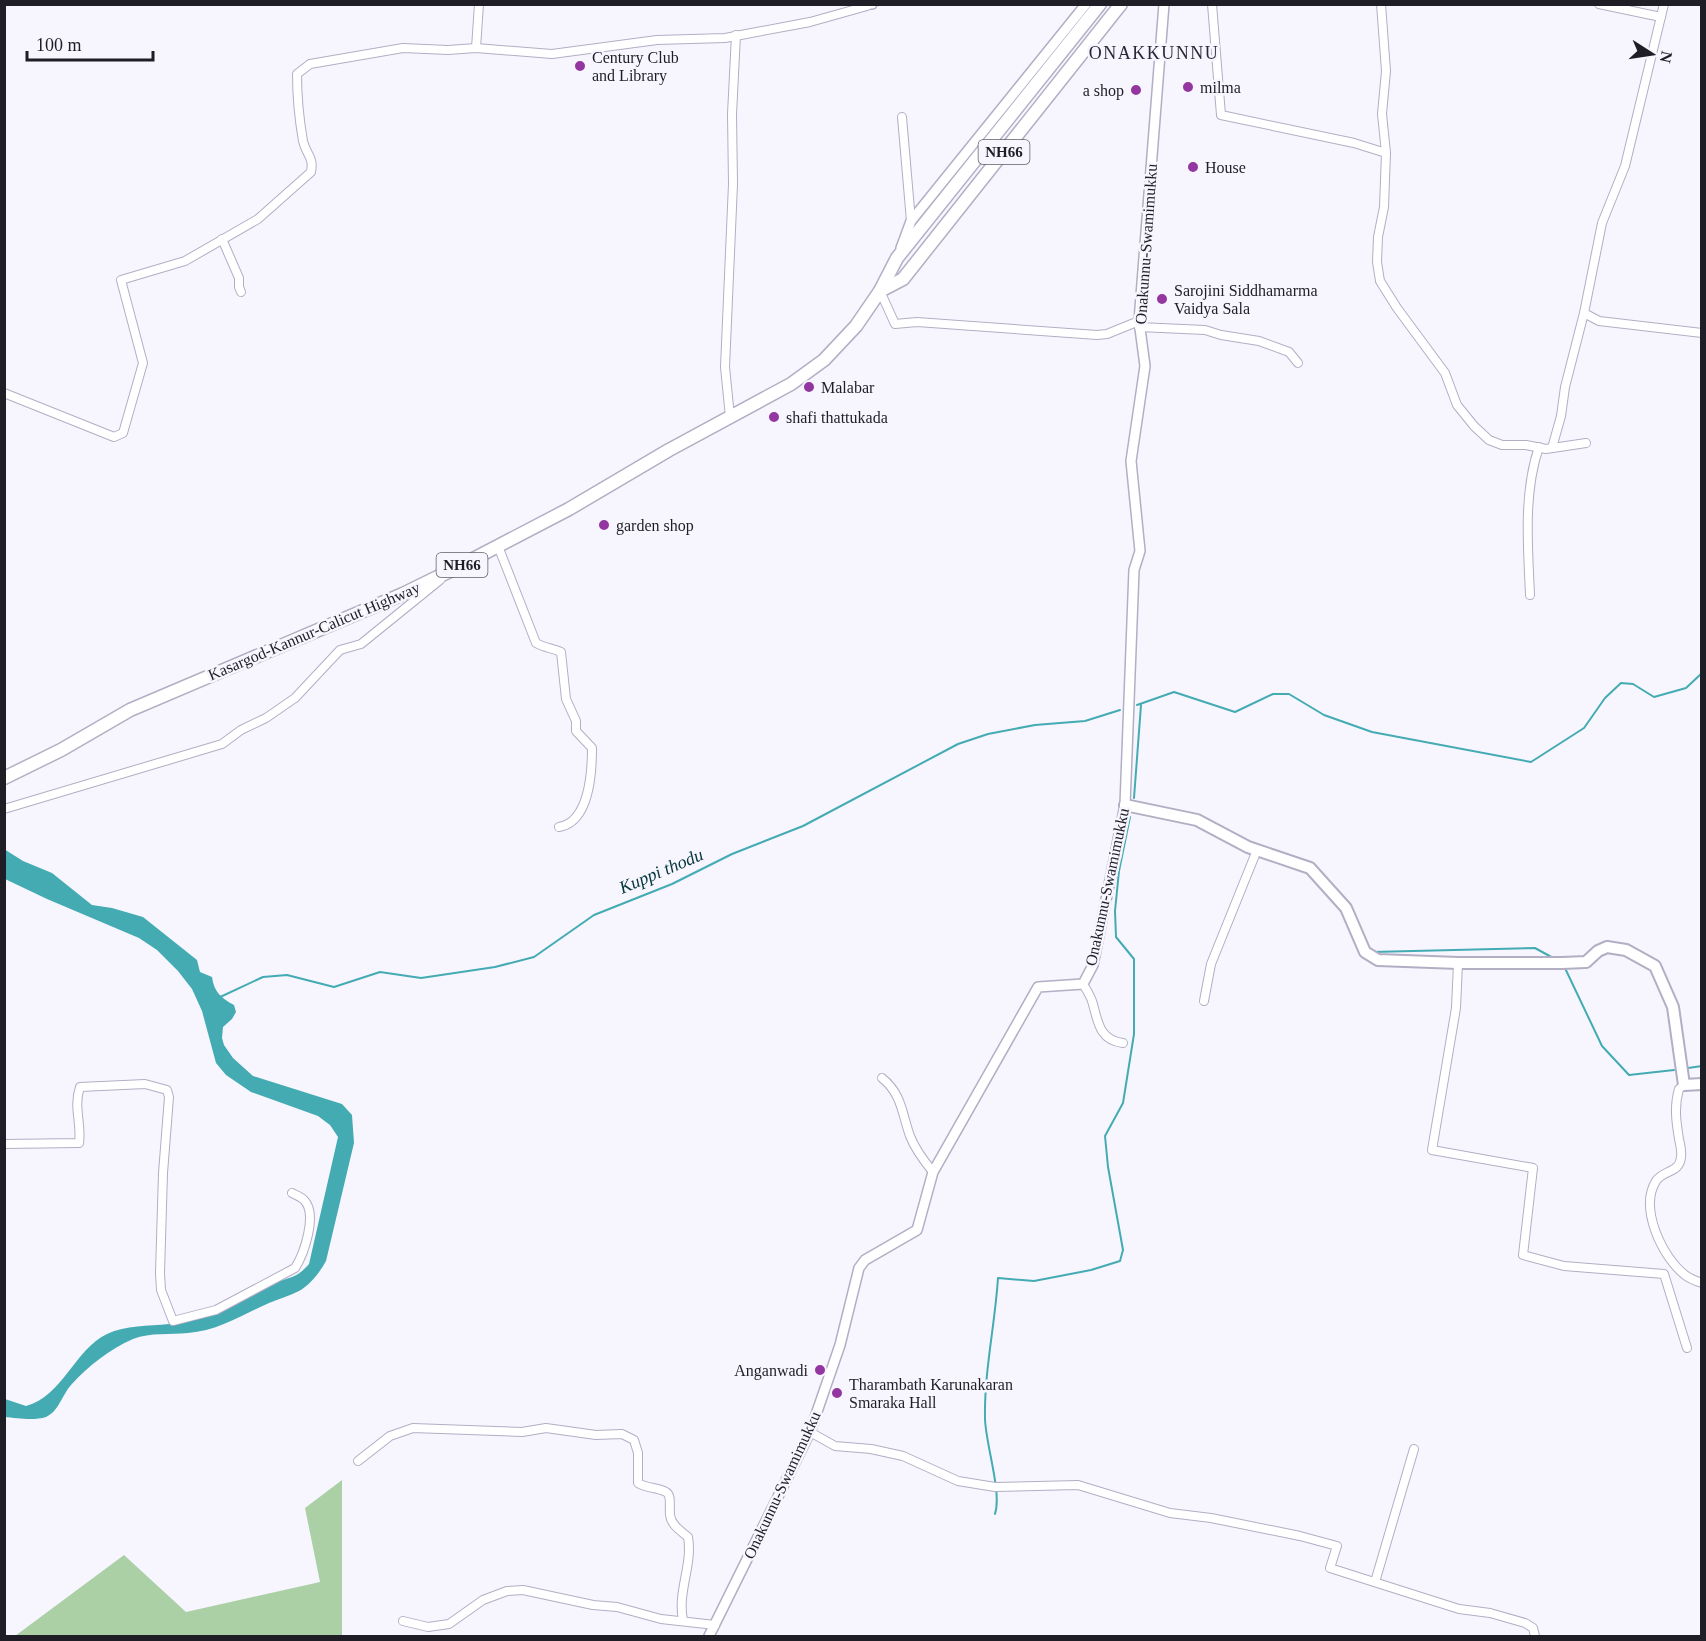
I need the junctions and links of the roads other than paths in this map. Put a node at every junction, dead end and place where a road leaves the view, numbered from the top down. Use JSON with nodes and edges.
{"nodes":[{"id":1,"x":479,"y":4,"type":"edge"},
{"id":2,"x":1086,"y":4,"type":"edge"},
{"id":3,"x":1100,"y":4,"type":"edge"},
{"id":4,"x":1121,"y":4,"type":"edge"},
{"id":5,"x":1164,"y":4,"type":"edge"},
{"id":6,"x":1212,"y":4,"type":"edge"},
{"id":7,"x":1381,"y":4,"type":"edge"},
{"id":8,"x":1599,"y":4,"type":"edge"},
{"id":9,"x":1664,"y":4,"type":"edge"},
{"id":10,"x":868,"y":5,"type":"edge"},
{"id":11,"x":1661,"y":17,"type":"junction"},
{"id":12,"x":736,"y":35,"type":"junction"},
{"id":13,"x":476,"y":48,"type":"junction"},
{"id":14,"x":902,"y":117,"type":"dead end"},
{"id":15,"x":1386,"y":153,"type":"junction"},
{"id":16,"x":911,"y":221,"type":"junction"},
{"id":17,"x":222,"y":239,"type":"junction"},
{"id":18,"x":897,"y":258,"type":"junction"},
{"id":19,"x":880,"y":291,"type":"junction"},
{"id":20,"x":241,"y":292,"type":"dead end"},
{"id":21,"x":1584,"y":313,"type":"junction"},
{"id":22,"x":1139,"y":324,"type":"junction"},
{"id":23,"x":1701,"y":333,"type":"edge"},
{"id":24,"x":1298,"y":363,"type":"dead end"},
{"id":25,"x":4,"y":393,"type":"edge"},
{"id":26,"x":730,"y":417,"type":"junction"},
{"id":27,"x":1586,"y":442,"type":"dead end"},
{"id":28,"x":1539,"y":447,"type":"junction"},
{"id":29,"x":1551,"y":448,"type":"junction"},
{"id":30,"x":498,"y":546,"type":"junction"},
{"id":31,"x":456,"y":568,"type":"junction"},
{"id":32,"x":1530,"y":595,"type":"dead end"},
{"id":33,"x":4,"y":778,"type":"edge"},
{"id":34,"x":1125,"y":805,"type":"junction"},
{"id":35,"x":4,"y":809,"type":"edge"},
{"id":36,"x":559,"y":827,"type":"dead end"},
{"id":37,"x":1257,"y":850,"type":"junction"},
{"id":38,"x":1458,"y":963,"type":"junction"},
{"id":39,"x":1083,"y":984,"type":"junction"},
{"id":40,"x":1204,"y":1001,"type":"dead end"},
{"id":41,"x":1123,"y":1043,"type":"dead end"},
{"id":42,"x":882,"y":1078,"type":"dead end"},
{"id":43,"x":1701,"y":1084,"type":"edge"},
{"id":44,"x":1684,"y":1085,"type":"junction"},
{"id":45,"x":4,"y":1144,"type":"edge"},
{"id":46,"x":933,"y":1172,"type":"junction"},
{"id":47,"x":292,"y":1193,"type":"dead end"},
{"id":48,"x":1701,"y":1283,"type":"edge"},
{"id":49,"x":1687,"y":1348,"type":"dead end"},
{"id":50,"x":810,"y":1432,"type":"junction"},
{"id":51,"x":1414,"y":1449,"type":"dead end"},
{"id":52,"x":358,"y":1461,"type":"dead end"},
{"id":53,"x":1375,"y":1582,"type":"junction"},
{"id":54,"x":683,"y":1620,"type":"junction"},
{"id":55,"x":403,"y":1621,"type":"dead end"},
{"id":56,"x":715,"y":1625,"type":"junction"},
{"id":57,"x":709,"y":1636,"type":"edge"},
{"id":58,"x":1535,"y":1636,"type":"edge"}],
"edges":[{"from":1,"to":13,"type":"street"},
{"from":2,"to":16,"type":"street"},
{"from":3,"to":18,"type":"highway","name":"Kasargod-Kannur-Calicut Highway","number":"NH66"},
{"from":4,"to":19,"type":"highway","name":"Kasargod-Kannur-Calicut Highway","number":"NH66"},
{"from":5,"to":22,"type":"street","name":"Onakunnu-Swamimukku"},
{"from":6,"to":15,"type":"street"},
{"from":7,"to":15,"type":"street"},
{"from":8,"to":11,"type":"street"},
{"from":9,"to":11,"type":"street"},
{"from":10,"to":12,"type":"street"},
{"from":11,"to":21,"type":"street"},
{"from":12,"to":13,"type":"street"},
{"from":12,"to":26,"type":"street"},
{"from":13,"to":17,"type":"street"},
{"from":14,"to":16,"type":"street"},
{"from":15,"to":28,"type":"street"},
{"from":16,"to":18,"type":"street"},
{"from":17,"to":20,"type":"street"},
{"from":17,"to":25,"type":"street"},
{"from":18,"to":19,"type":"highway","name":"Kasargod-Kannur-Calicut Highway","number":"NH66"},
{"from":19,"to":22,"type":"street"},
{"from":19,"to":26,"type":"highway","name":"Kasargod-Kannur-Calicut Highway","number":"NH66"},
{"from":21,"to":23,"type":"street"},
{"from":21,"to":29,"type":"street"},
{"from":22,"to":24,"type":"street"},
{"from":22,"to":34,"type":"street","name":"Onakunnu-Swamimukku"},
{"from":26,"to":30,"type":"highway","name":"Kasargod-Kannur-Calicut Highway","number":"NH66"},
{"from":27,"to":29,"type":"street"},
{"from":28,"to":29,"type":"street"},
{"from":28,"to":32,"type":"street"},
{"from":30,"to":31,"type":"highway","name":"Kasargod-Kannur-Calicut Highway","number":"NH66"},
{"from":30,"to":36,"type":"street"},
{"from":31,"to":33,"type":"highway","name":"Kasargod-Kannur-Calicut Highway","number":"NH66"},
{"from":31,"to":35,"type":"street"},
{"from":34,"to":37,"type":"main road"},
{"from":34,"to":39,"type":"street","name":"Onakunnu-Swamimukku"},
{"from":37,"to":38,"type":"main road"},
{"from":37,"to":40,"type":"street"},
{"from":38,"to":44,"type":"main road"},
{"from":38,"to":49,"type":"street"},
{"from":39,"to":41,"type":"street"},
{"from":39,"to":46,"type":"street","name":"Onakunnu-Swamimukku"},
{"from":42,"to":46,"type":"street"},
{"from":43,"to":44,"type":"main road"},
{"from":44,"to":48,"type":"street"},
{"from":45,"to":47,"type":"street"},
{"from":46,"to":50,"type":"street","name":"Onakunnu-Swamimukku"},
{"from":50,"to":53,"type":"street"},
{"from":50,"to":56,"type":"street","name":"Onakunnu-Swamimukku"},
{"from":51,"to":53,"type":"street"},
{"from":52,"to":54,"type":"street"},
{"from":53,"to":58,"type":"street"},
{"from":54,"to":55,"type":"street"},
{"from":54,"to":56,"type":"street"},
{"from":56,"to":57,"type":"street","name":"Onakunnu-Swamimukku"}]}
